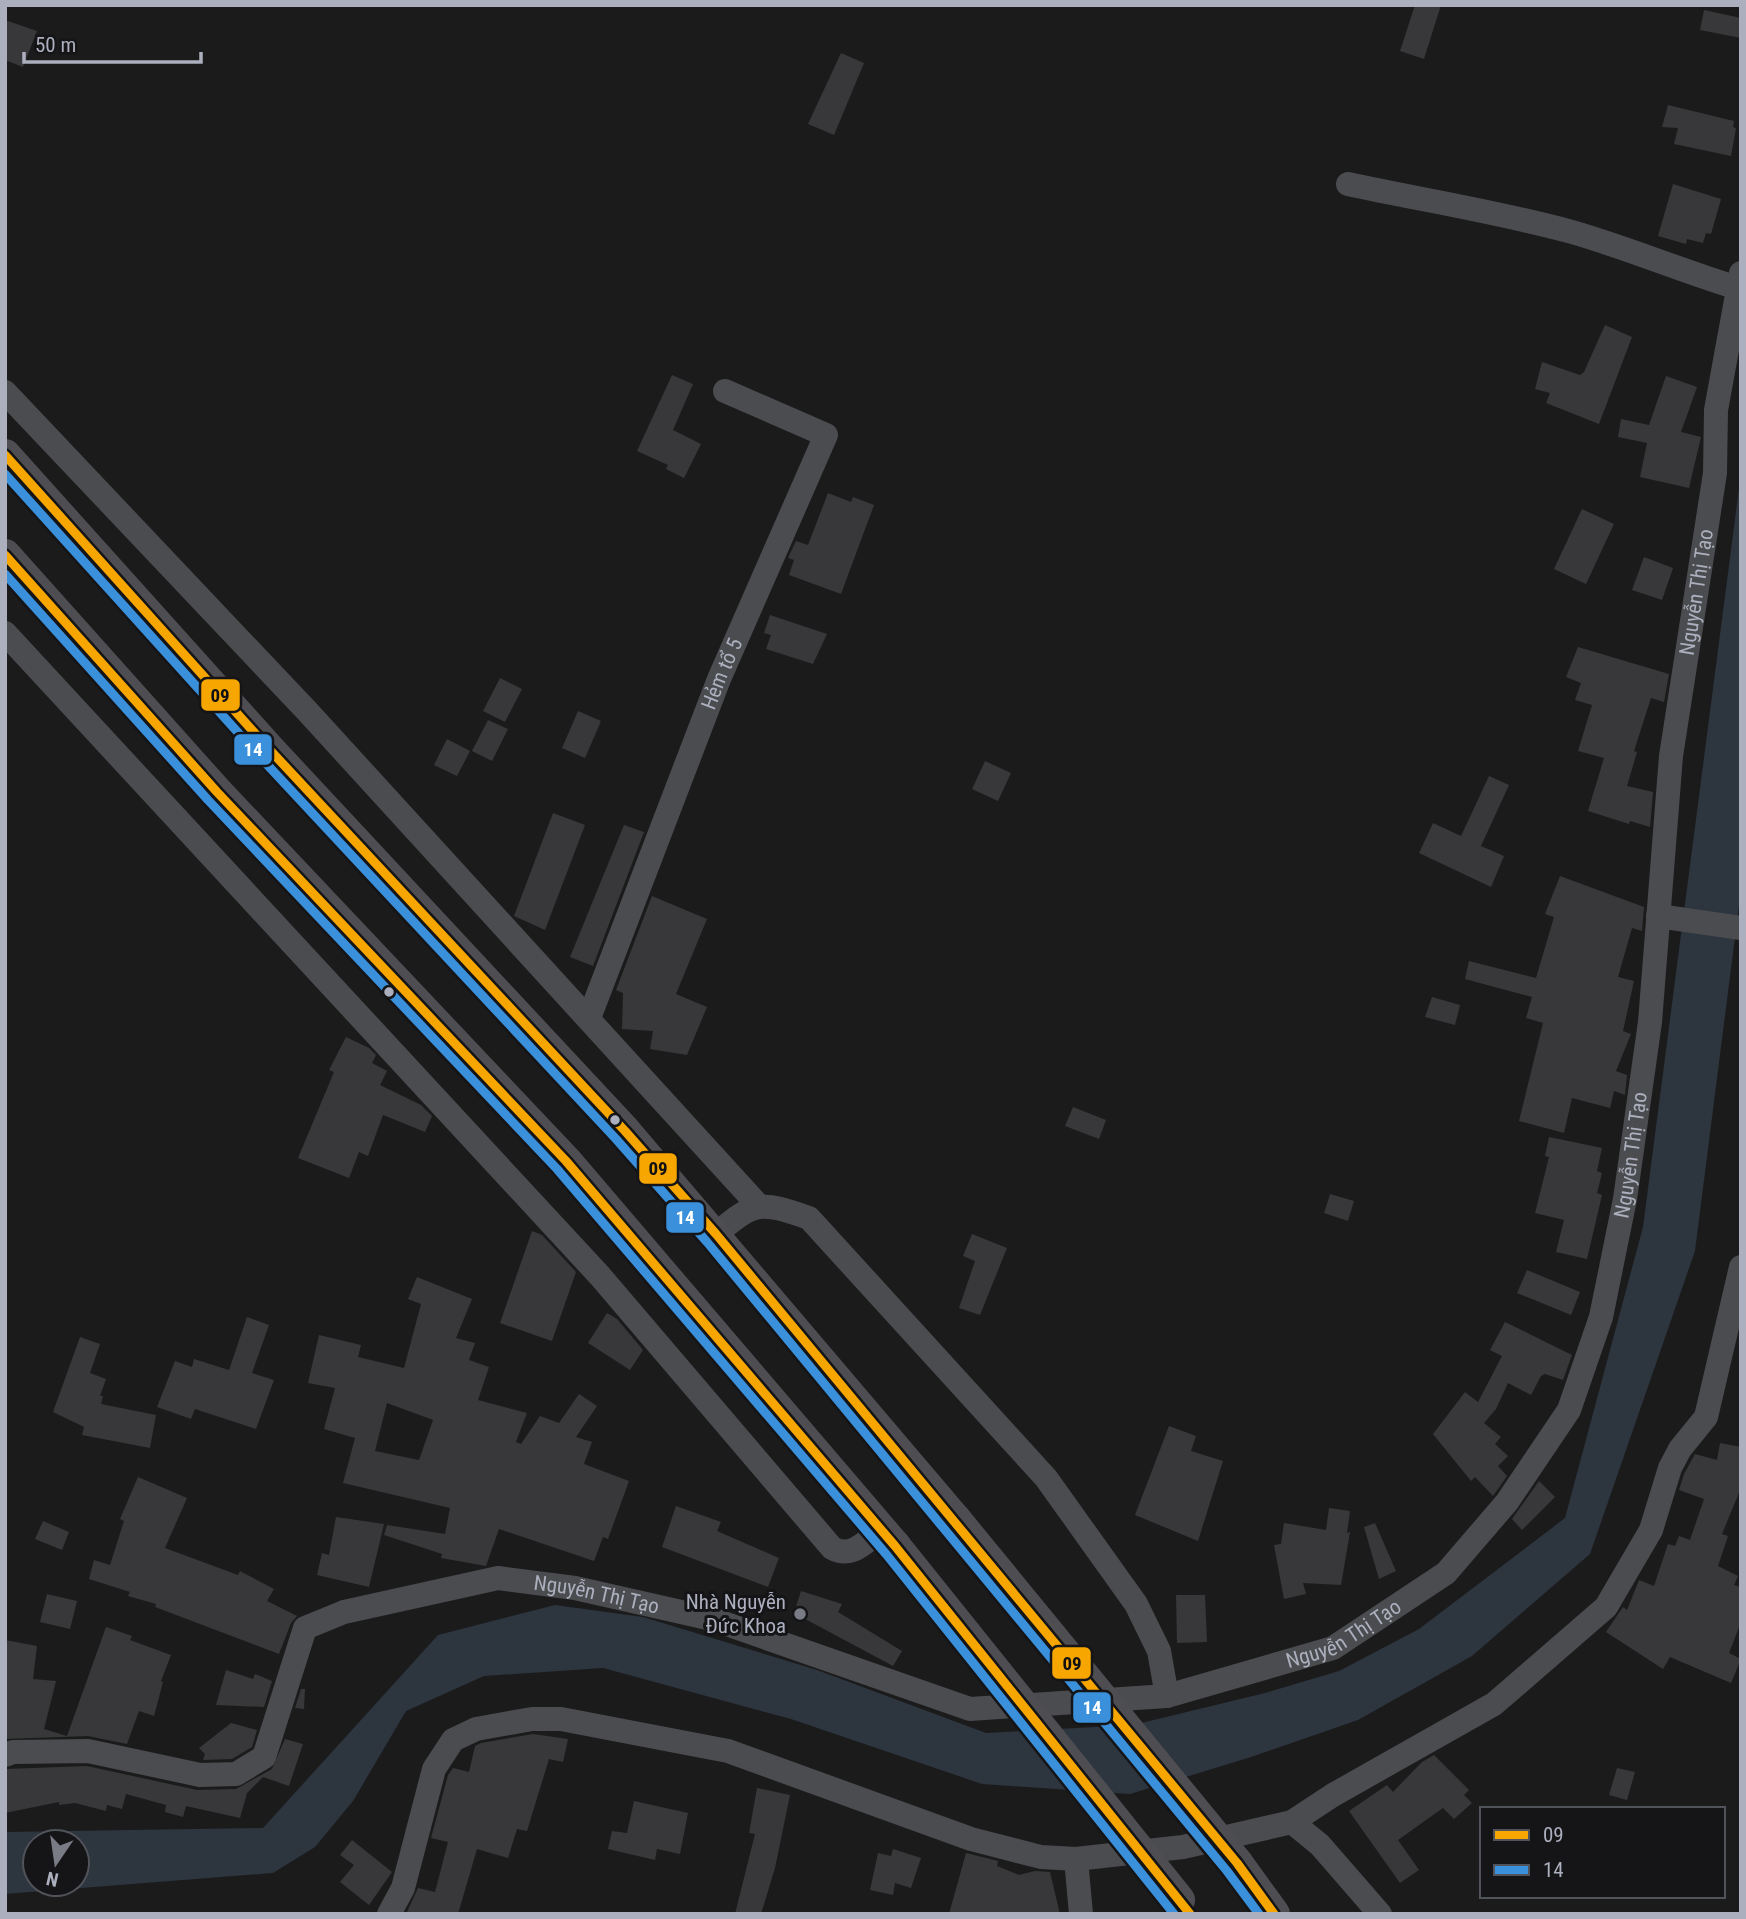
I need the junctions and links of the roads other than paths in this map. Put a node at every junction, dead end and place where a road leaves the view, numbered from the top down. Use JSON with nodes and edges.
{"nodes":[{"id":1,"x":1348,"y":184,"type":"dead end"},
{"id":2,"x":1739,"y":280,"type":"edge"},
{"id":3,"x":725,"y":391,"type":"dead end"},
{"id":4,"x":5,"y":392,"type":"edge"},
{"id":5,"x":5,"y":455,"type":"edge"},
{"id":6,"x":5,"y":555,"type":"edge"},
{"id":7,"x":5,"y":633,"type":"edge"},
{"id":8,"x":1658,"y":916,"type":"junction"},
{"id":9,"x":1741,"y":928,"type":"edge"},
{"id":10,"x":589,"y":1018,"type":"junction"},
{"id":11,"x":758,"y":1205,"type":"junction"},
{"id":12,"x":716,"y":1234,"type":"junction"},
{"id":13,"x":1741,"y":1267,"type":"edge"},
{"id":14,"x":888,"y":1538,"type":"junction"},
{"id":15,"x":1167,"y":1696,"type":"junction"},
{"id":16,"x":5,"y":1755,"type":"edge"},
{"id":17,"x":1292,"y":1822,"type":"junction"},
{"id":18,"x":1076,"y":1859,"type":"junction"},
{"id":19,"x":1185,"y":1907,"type":"edge"},
{"id":20,"x":389,"y":1914,"type":"edge"},
{"id":21,"x":1081,"y":1914,"type":"edge"},
{"id":22,"x":1273,"y":1914,"type":"edge"},
{"id":23,"x":1380,"y":1914,"type":"edge"}],
"edges":[{"from":1,"to":2,"type":"street"},
{"from":2,"to":8,"type":"street","name":"Nguyễn Thị Tạo"},
{"from":3,"to":10,"type":"street","name":"Hẻm tổ 5"},
{"from":4,"to":10,"type":"street"},
{"from":5,"to":12,"type":"main road"},
{"from":6,"to":14,"type":"main road"},
{"from":7,"to":14,"type":"street"},
{"from":8,"to":9,"type":"street"},
{"from":8,"to":15,"type":"street","name":"Nguyễn Thị Tạo"},
{"from":10,"to":11,"type":"street"},
{"from":11,"to":12,"type":"street"},
{"from":11,"to":15,"type":"street"},
{"from":12,"to":22,"type":"main road","bridge":true},
{"from":13,"to":17,"type":"street"},
{"from":14,"to":19,"type":"main road","bridge":true},
{"from":15,"to":16,"type":"street","name":"Nguyễn Thị Tạo"},
{"from":17,"to":18,"type":"street"},
{"from":17,"to":23,"type":"street"},
{"from":18,"to":20,"type":"street"},
{"from":18,"to":21,"type":"street"}]}
